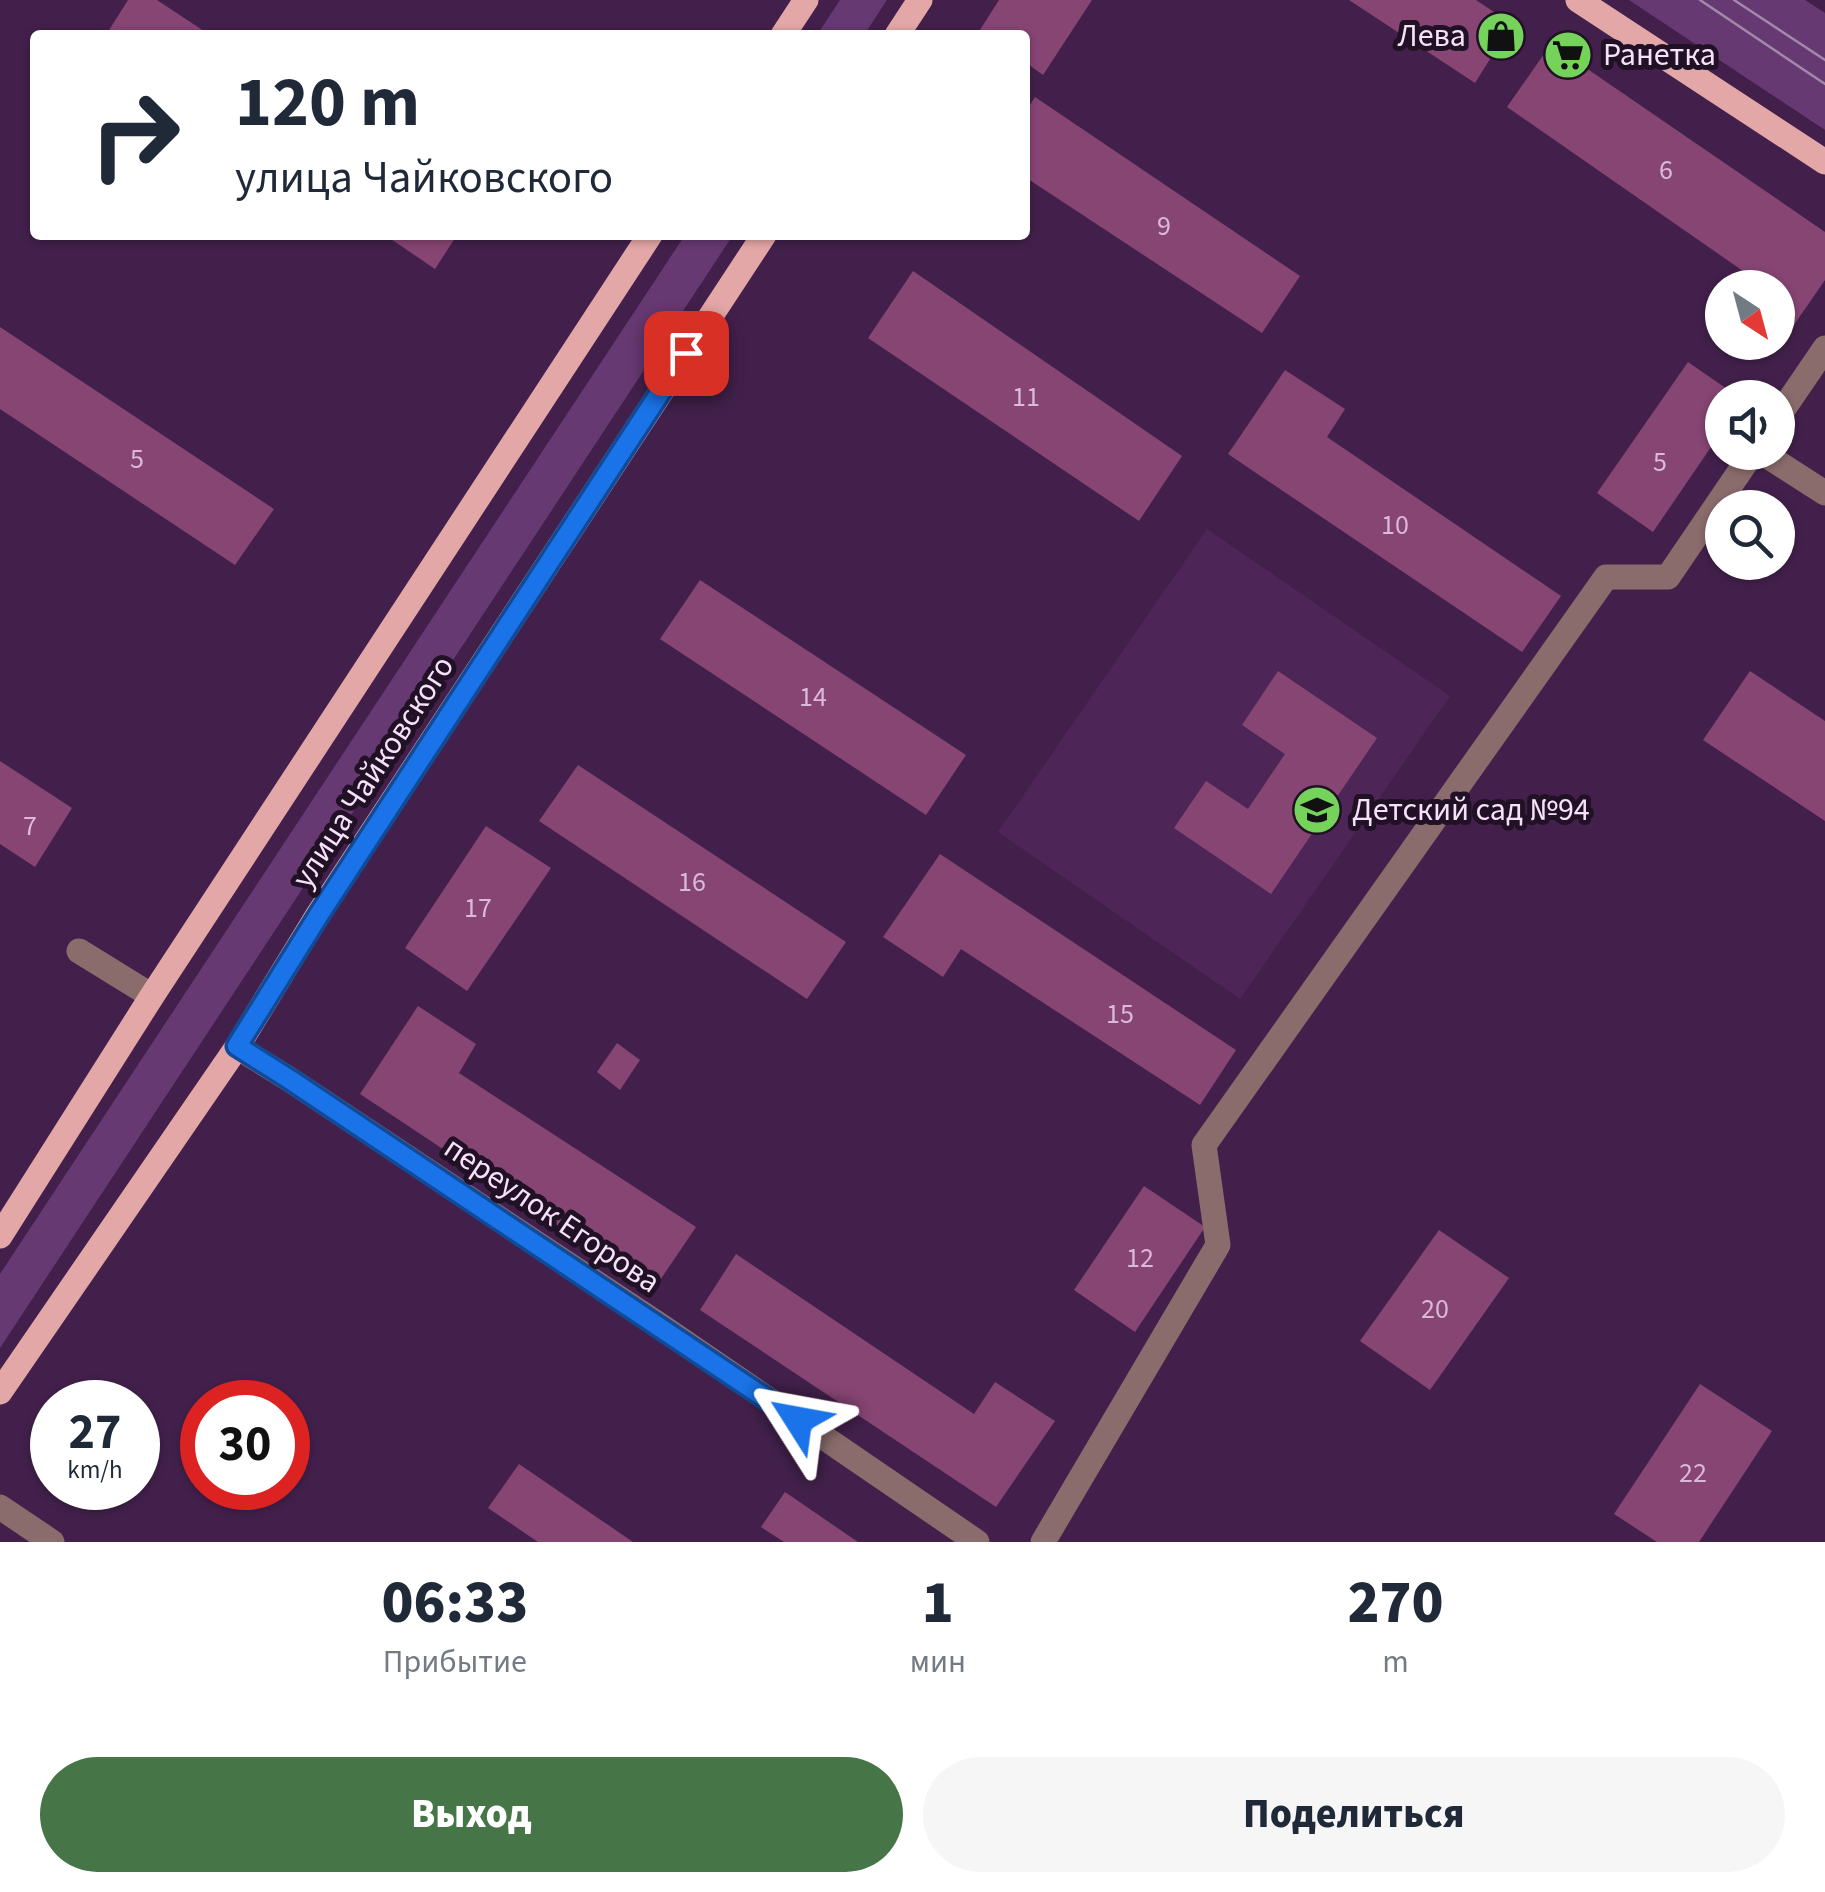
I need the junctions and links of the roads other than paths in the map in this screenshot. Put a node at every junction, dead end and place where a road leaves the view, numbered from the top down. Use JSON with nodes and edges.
{"nodes":[{"id":1,"x":806,"y":0,"type":"edge"},
{"id":2,"x":920,"y":0,"type":"edge"},
{"id":3,"x":1578,"y":0,"type":"edge"},
{"id":4,"x":786,"y":30,"type":"edge"},
{"id":5,"x":900,"y":30,"type":"edge"},
{"id":6,"x":1825,"y":162,"type":"edge"},
{"id":7,"x":647,"y":240,"type":"edge"},
{"id":8,"x":761,"y":240,"type":"edge"},
{"id":9,"x":1825,"y":348,"type":"edge"},
{"id":10,"x":1795,"y":392,"type":"edge"},
{"id":11,"x":1741,"y":470,"type":"edge"},
{"id":12,"x":1790,"y":470,"type":"edge"},
{"id":13,"x":1825,"y":493,"type":"edge"},
{"id":14,"x":79,"y":951,"type":"dead end"},
{"id":15,"x":152,"y":996,"type":"junction"},
{"id":16,"x":237,"y":1046,"type":"junction"},
{"id":17,"x":0,"y":1236,"type":"edge"},
{"id":18,"x":0,"y":1392,"type":"edge"},
{"id":19,"x":0,"y":1507,"type":"edge"},
{"id":20,"x":52,"y":1542,"type":"edge"},
{"id":21,"x":977,"y":1542,"type":"edge"},
{"id":22,"x":1043,"y":1542,"type":"edge"}],
"edges":[{"from":1,"to":4,"type":"main road"},
{"from":2,"to":5,"type":"main road"},
{"from":3,"to":6,"type":"main road"},
{"from":7,"to":15,"type":"main road","name":"улица Чайковского"},
{"from":8,"to":16,"type":"main road","name":"улица Чайковского"},
{"from":9,"to":10,"type":"street"},
{"from":11,"to":22,"type":"street"},
{"from":12,"to":13,"type":"street"},
{"from":14,"to":15,"type":"street"},
{"from":15,"to":17,"type":"main road","name":"улица Чайковского"},
{"from":16,"to":18,"type":"main road","name":"улица Чайковского"},
{"from":16,"to":21,"type":"street","name":"переулок Егорова"},
{"from":19,"to":20,"type":"street"}]}
